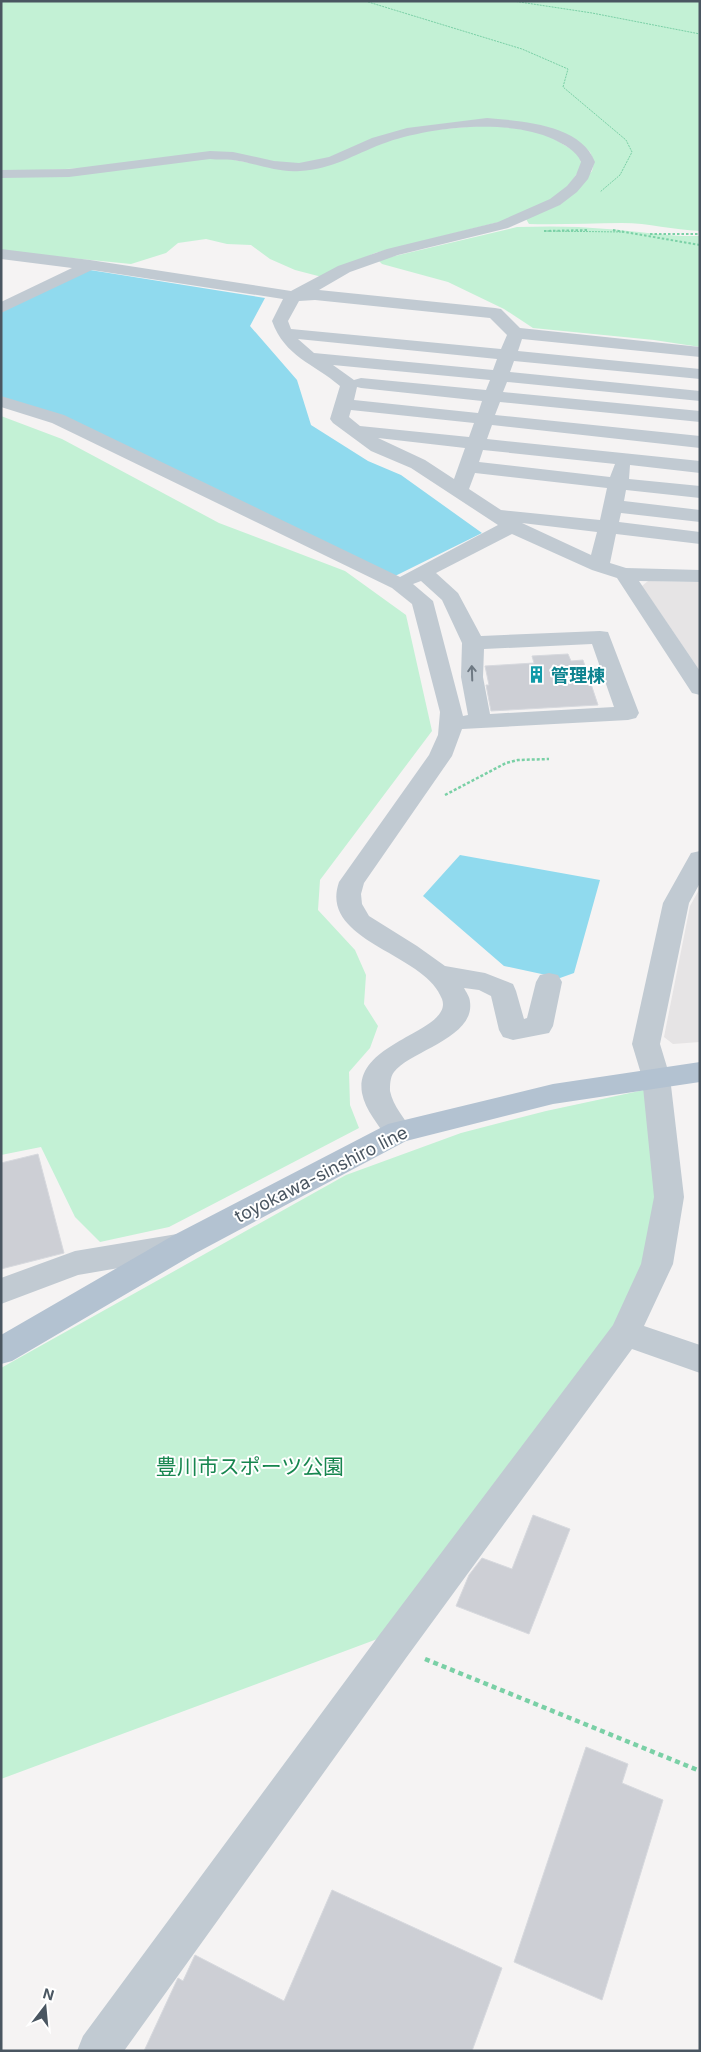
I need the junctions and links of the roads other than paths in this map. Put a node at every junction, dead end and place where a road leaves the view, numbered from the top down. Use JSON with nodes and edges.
{"nodes":[{"id":1,"x":1,"y":174,"type":"edge"},
{"id":2,"x":1,"y":254,"type":"edge"},
{"id":3,"x":90,"y":265,"type":"junction"},
{"id":4,"x":289,"y":303,"type":"junction"},
{"id":5,"x":400,"y":304,"type":"junction"},
{"id":6,"x":1,"y":308,"type":"edge"},
{"id":7,"x":304,"y":312,"type":"dead end"},
{"id":8,"x":387,"y":330,"type":"junction"},
{"id":9,"x":487,"y":330,"type":"dead end"},
{"id":10,"x":285,"y":333,"type":"junction"},
{"id":11,"x":516,"y":333,"type":"junction"},
{"id":12,"x":649,"y":346,"type":"junction"},
{"id":13,"x":700,"y":352,"type":"edge"},
{"id":14,"x":508,"y":354,"type":"junction"},
{"id":15,"x":309,"y":357,"type":"junction"},
{"id":16,"x":370,"y":363,"type":"junction"},
{"id":17,"x":644,"y":368,"type":"junction"},
{"id":18,"x":700,"y":374,"type":"edge"},
{"id":19,"x":500,"y":376,"type":"junction"},
{"id":20,"x":355,"y":384,"type":"junction"},
{"id":21,"x":639,"y":390,"type":"junction"},
{"id":22,"x":493,"y":396,"type":"junction"},
{"id":23,"x":700,"y":396,"type":"edge"},
{"id":24,"x":1,"y":402,"type":"edge"},
{"id":25,"x":345,"y":404,"type":"junction"},
{"id":26,"x":635,"y":410,"type":"junction"},
{"id":27,"x":700,"y":417,"type":"edge"},
{"id":28,"x":485,"y":419,"type":"junction"},
{"id":29,"x":352,"y":430,"type":"junction"},
{"id":30,"x":629,"y":434,"type":"junction"},
{"id":31,"x":700,"y":442,"type":"edge"},
{"id":32,"x":476,"y":443,"type":"junction"},
{"id":33,"x":624,"y":459,"type":"junction"},
{"id":34,"x":468,"y":467,"type":"junction"},
{"id":35,"x":700,"y":467,"type":"edge"},
{"id":36,"x":618,"y":483,"type":"junction"},
{"id":37,"x":460,"y":491,"type":"junction"},
{"id":38,"x":700,"y":492,"type":"edge"},
{"id":39,"x":613,"y":506,"type":"junction"},
{"id":40,"x":493,"y":513,"type":"junction"},
{"id":41,"x":700,"y":516,"type":"edge"},
{"id":42,"x":512,"y":526,"type":"junction"},
{"id":43,"x":608,"y":527,"type":"junction"},
{"id":44,"x":700,"y":538,"type":"edge"},
{"id":45,"x":599,"y":566,"type":"junction"},
{"id":46,"x":423,"y":572,"type":"junction"},
{"id":47,"x":624,"y":574,"type":"junction"},
{"id":48,"x":700,"y":576,"type":"edge"},
{"id":49,"x":399,"y":584,"type":"junction"},
{"id":50,"x":473,"y":643,"type":"junction"},
{"id":51,"x":692,"y":665,"type":"edge"},
{"id":52,"x":700,"y":688,"type":"edge"},
{"id":53,"x":480,"y":721,"type":"junction"},
{"id":54,"x":452,"y":723,"type":"junction"},
{"id":55,"x":700,"y":859,"type":"edge"},
{"id":56,"x":437,"y":974,"type":"junction"},
{"id":57,"x":549,"y":982,"type":"dead end"},
{"id":58,"x":700,"y":1072,"type":"edge"},
{"id":59,"x":656,"y":1078,"type":"junction"},
{"id":60,"x":398,"y":1132,"type":"junction"},
{"id":61,"x":185,"y":1244,"type":"junction"},
{"id":62,"x":1,"y":1291,"type":"edge"},
{"id":63,"x":625,"y":1333,"type":"junction"},
{"id":64,"x":1,"y":1350,"type":"edge"},
{"id":65,"x":700,"y":1359,"type":"edge"},
{"id":66,"x":98,"y":2051,"type":"edge"}],
"edges":[{"from":1,"to":4,"type":"street"},
{"from":2,"to":3,"type":"street"},
{"from":3,"to":4,"type":"street"},
{"from":3,"to":6,"type":"street"},
{"from":4,"to":5,"type":"street"},
{"from":4,"to":7,"type":"street"},
{"from":4,"to":10,"type":"street"},
{"from":5,"to":8,"type":"street"},
{"from":5,"to":11,"type":"street"},
{"from":8,"to":10,"type":"street"},
{"from":8,"to":14,"type":"street"},
{"from":8,"to":16,"type":"street"},
{"from":9,"to":11,"type":"street"},
{"from":10,"to":15,"type":"street"},
{"from":11,"to":12,"type":"street"},
{"from":11,"to":14,"type":"street"},
{"from":12,"to":13,"type":"street"},
{"from":12,"to":17,"type":"street"},
{"from":14,"to":17,"type":"street"},
{"from":14,"to":19,"type":"street"},
{"from":15,"to":16,"type":"street"},
{"from":15,"to":20,"type":"street"},
{"from":16,"to":19,"type":"street"},
{"from":16,"to":20,"type":"street"},
{"from":17,"to":18,"type":"street"},
{"from":17,"to":21,"type":"street"},
{"from":19,"to":21,"type":"street"},
{"from":19,"to":22,"type":"street"},
{"from":20,"to":22,"type":"street"},
{"from":20,"to":25,"type":"street"},
{"from":21,"to":23,"type":"street"},
{"from":21,"to":26,"type":"street"},
{"from":22,"to":26,"type":"street"},
{"from":22,"to":28,"type":"street"},
{"from":24,"to":49,"type":"street"},
{"from":25,"to":28,"type":"street"},
{"from":25,"to":29,"type":"street"},
{"from":26,"to":27,"type":"street"},
{"from":26,"to":30,"type":"street"},
{"from":28,"to":30,"type":"street"},
{"from":28,"to":32,"type":"street"},
{"from":29,"to":32,"type":"street"},
{"from":29,"to":37,"type":"street"},
{"from":30,"to":31,"type":"street"},
{"from":30,"to":33,"type":"street"},
{"from":32,"to":33,"type":"street"},
{"from":32,"to":34,"type":"street"},
{"from":33,"to":35,"type":"street"},
{"from":33,"to":36,"type":"street"},
{"from":34,"to":36,"type":"street"},
{"from":34,"to":37,"type":"street"},
{"from":36,"to":38,"type":"street"},
{"from":36,"to":39,"type":"street"},
{"from":37,"to":40,"type":"street"},
{"from":39,"to":41,"type":"street"},
{"from":39,"to":43,"type":"street"},
{"from":40,"to":42,"type":"street"},
{"from":40,"to":43,"type":"street"},
{"from":42,"to":45,"type":"street"},
{"from":42,"to":46,"type":"street"},
{"from":43,"to":44,"type":"street"},
{"from":43,"to":45,"type":"street"},
{"from":45,"to":47,"type":"street"},
{"from":46,"to":49,"type":"street"},
{"from":46,"to":50,"type":"street"},
{"from":47,"to":48,"type":"street"},
{"from":47,"to":51,"type":"street"},
{"from":49,"to":54,"type":"street"},
{"from":53,"to":50,"type":"street","one_way":true},
{"from":50,"to":53,"type":"street"},
{"from":51,"to":52,"type":"street"},
{"from":53,"to":54,"type":"street"},
{"from":54,"to":56,"type":"street"},
{"from":55,"to":59,"type":"street"},
{"from":56,"to":57,"type":"street"},
{"from":56,"to":60,"type":"street"},
{"from":58,"to":59,"type":"main road","name":"toyokawa-sinshiro line"},
{"from":59,"to":60,"type":"main road","name":"toyokawa-sinshiro line"},
{"from":59,"to":63,"type":"street"},
{"from":60,"to":61,"type":"main road","name":"toyokawa-sinshiro line"},
{"from":61,"to":62,"type":"street"},
{"from":61,"to":64,"type":"main road","name":"toyokawa-sinshiro line"},
{"from":63,"to":65,"type":"street"},
{"from":63,"to":66,"type":"street"}]}
